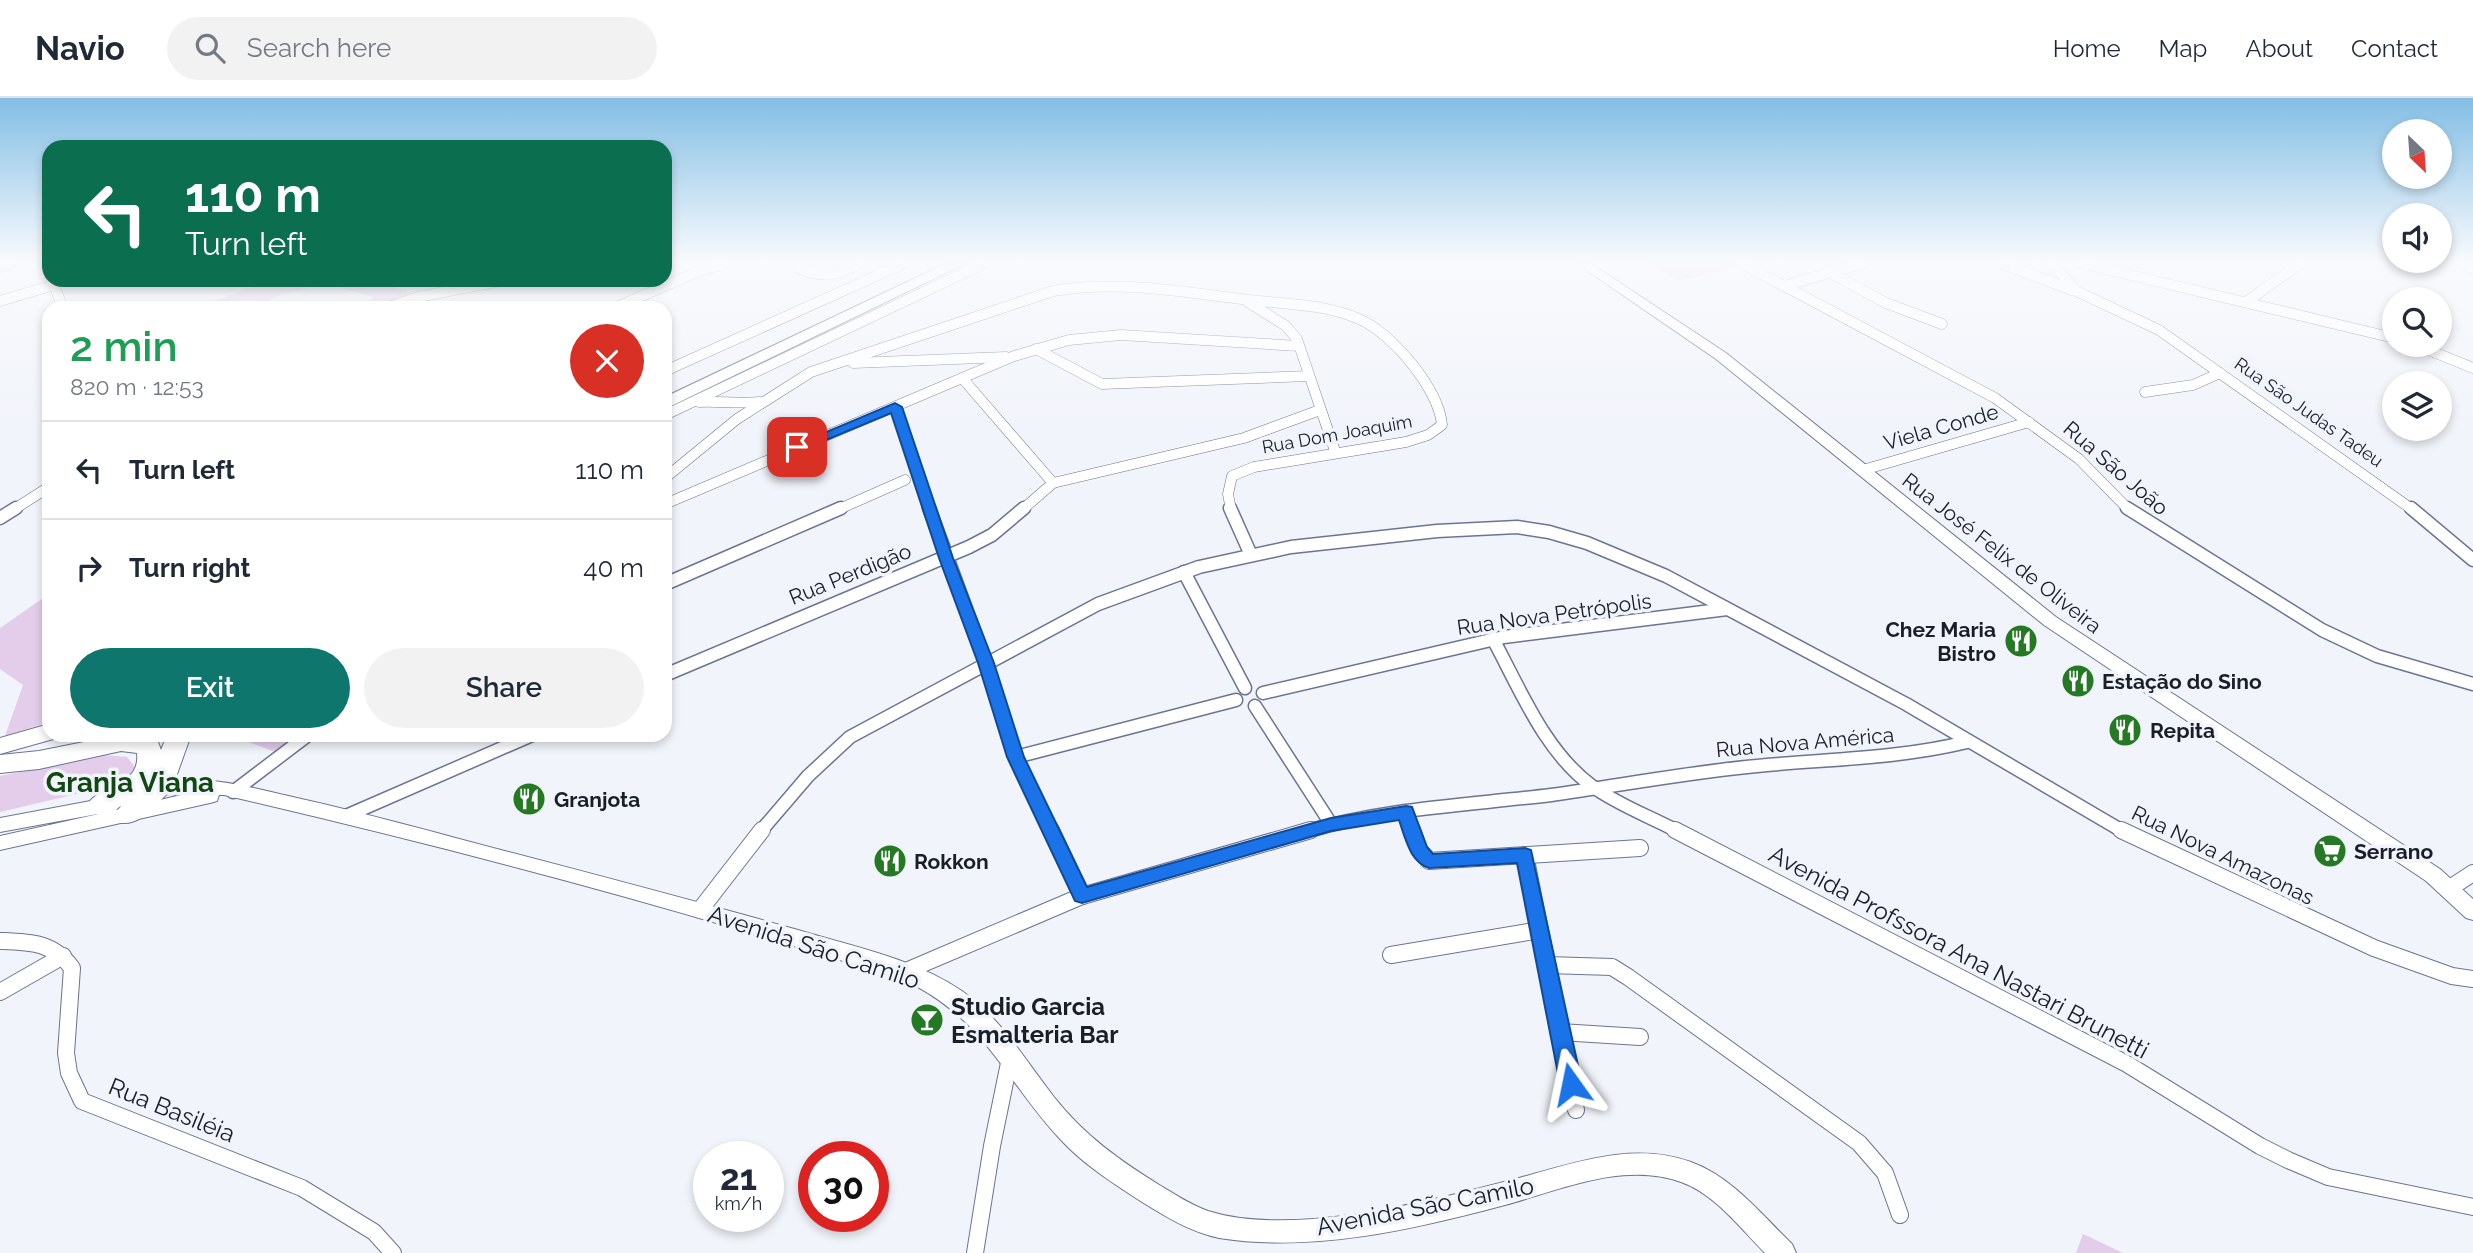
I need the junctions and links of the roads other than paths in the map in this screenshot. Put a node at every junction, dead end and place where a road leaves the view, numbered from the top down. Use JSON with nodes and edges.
{"nodes":[{"id":1,"x":782,"y":317,"type":"edge"},
{"id":2,"x":820,"y":317,"type":"edge"},
{"id":3,"x":847,"y":317,"type":"edge"},
{"id":4,"x":871,"y":317,"type":"edge"},
{"id":5,"x":975,"y":317,"type":"edge"},
{"id":6,"x":1272,"y":317,"type":"edge"},
{"id":7,"x":1352,"y":317,"type":"edge"},
{"id":8,"x":1663,"y":317,"type":"edge"},
{"id":9,"x":1842,"y":317,"type":"edge"},
{"id":10,"x":1923,"y":317,"type":"edge"},
{"id":11,"x":2132,"y":317,"type":"edge"},
{"id":12,"x":2307,"y":317,"type":"edge"},
{"id":13,"x":1942,"y":324,"type":"dead end"},
{"id":14,"x":2382,"y":335,"type":"edge"},
{"id":15,"x":1298,"y":346,"type":"junction"},
{"id":16,"x":1036,"y":349,"type":"junction"},
{"id":17,"x":1014,"y":356,"type":"junction"},
{"id":18,"x":2444,"y":357,"type":"edge"},
{"id":19,"x":841,"y":364,"type":"junction"},
{"id":20,"x":672,"y":368,"type":"edge"},
{"id":21,"x":2473,"y":369,"type":"edge"},
{"id":22,"x":2220,"y":373,"type":"junction"},
{"id":23,"x":1308,"y":376,"type":"junction"},
{"id":24,"x":962,"y":379,"type":"junction"},
{"id":25,"x":2208,"y":381,"type":"junction"},
{"id":26,"x":1102,"y":384,"type":"junction"},
{"id":27,"x":2235,"y":384,"type":"junction"},
{"id":28,"x":672,"y":386,"type":"edge"},
{"id":29,"x":717,"y":390,"type":"junction"},
{"id":30,"x":2145,"y":392,"type":"dead end"},
{"id":31,"x":1105,"y":398,"type":"dead end"},
{"id":32,"x":672,"y":401,"type":"edge"},
{"id":33,"x":764,"y":401,"type":"junction"},
{"id":34,"x":688,"y":403,"type":"junction"},
{"id":35,"x":727,"y":403,"type":"junction"},
{"id":36,"x":895,"y":407,"type":"junction"},
{"id":37,"x":1320,"y":410,"type":"junction"},
{"id":38,"x":672,"y":411,"type":"edge"},
{"id":39,"x":737,"y":419,"type":"junction"},
{"id":40,"x":2029,"y":422,"type":"junction"},
{"id":41,"x":1335,"y":452,"type":"junction"},
{"id":42,"x":1863,"y":470,"type":"junction"},
{"id":43,"x":672,"y":472,"type":"edge"},
{"id":44,"x":905,"y":480,"type":"dead end"},
{"id":45,"x":1053,"y":484,"type":"junction"},
{"id":46,"x":42,"y":491,"type":"edge"},
{"id":47,"x":672,"y":501,"type":"edge"},
{"id":48,"x":0,"y":518,"type":"edge"},
{"id":49,"x":1251,"y":555,"type":"junction"},
{"id":50,"x":946,"y":558,"type":"junction"},
{"id":51,"x":2473,"y":560,"type":"edge"},
{"id":52,"x":1184,"y":572,"type":"junction"},
{"id":53,"x":672,"y":581,"type":"edge"},
{"id":54,"x":1728,"y":609,"type":"junction"},
{"id":55,"x":1493,"y":639,"type":"junction"},
{"id":56,"x":986,"y":663,"type":"junction"},
{"id":57,"x":672,"y":672,"type":"edge"},
{"id":58,"x":2473,"y":684,"type":"edge"},
{"id":59,"x":1245,"y":688,"type":"junction"},
{"id":60,"x":1264,"y":693,"type":"junction"},
{"id":61,"x":1236,"y":700,"type":"junction"},
{"id":62,"x":1255,"y":706,"type":"junction"},
{"id":63,"x":42,"y":734,"type":"edge"},
{"id":64,"x":72,"y":742,"type":"edge"},
{"id":65,"x":176,"y":742,"type":"edge"},
{"id":66,"x":301,"y":742,"type":"edge"},
{"id":67,"x":516,"y":742,"type":"edge"},
{"id":68,"x":1967,"y":742,"type":"junction"},
{"id":69,"x":0,"y":746,"type":"edge"},
{"id":70,"x":1016,"y":757,"type":"junction"},
{"id":71,"x":0,"y":764,"type":"edge"},
{"id":72,"x":202,"y":787,"type":"joint"},
{"id":73,"x":1593,"y":787,"type":"junction"},
{"id":74,"x":156,"y":791,"type":"junction"},
{"id":75,"x":232,"y":792,"type":"junction"},
{"id":76,"x":99,"y":806,"type":"junction"},
{"id":77,"x":1406,"y":812,"type":"junction"},
{"id":78,"x":127,"y":815,"type":"junction"},
{"id":79,"x":346,"y":816,"type":"junction"},
{"id":80,"x":1331,"y":824,"type":"junction"},
{"id":81,"x":0,"y":825,"type":"edge"},
{"id":82,"x":0,"y":844,"type":"edge"},
{"id":83,"x":1640,"y":848,"type":"dead end"},
{"id":84,"x":1525,"y":855,"type":"junction"},
{"id":85,"x":2473,"y":873,"type":"edge"},
{"id":86,"x":2450,"y":888,"type":"junction"},
{"id":87,"x":1082,"y":896,"type":"junction"},
{"id":88,"x":700,"y":910,"type":"junction"},
{"id":89,"x":2473,"y":912,"type":"edge"},
{"id":90,"x":1540,"y":930,"type":"junction"},
{"id":91,"x":0,"y":941,"type":"edge"},
{"id":92,"x":1391,"y":955,"type":"dead end"},
{"id":93,"x":63,"y":956,"type":"junction"},
{"id":94,"x":1547,"y":965,"type":"junction"},
{"id":95,"x":906,"y":971,"type":"junction"},
{"id":96,"x":2473,"y":979,"type":"edge"},
{"id":97,"x":0,"y":992,"type":"edge"},
{"id":98,"x":1560,"y":1032,"type":"junction"},
{"id":99,"x":1640,"y":1037,"type":"dead end"},
{"id":100,"x":1010,"y":1058,"type":"junction"},
{"id":101,"x":1576,"y":1110,"type":"dead end"},
{"id":102,"x":2473,"y":1207,"type":"edge"},
{"id":103,"x":1900,"y":1214,"type":"dead end"},
{"id":104,"x":393,"y":1253,"type":"edge"},
{"id":105,"x":975,"y":1253,"type":"edge"},
{"id":106,"x":1783,"y":1253,"type":"edge"}],
"edges":[{"from":1,"to":20,"type":"street"},
{"from":2,"to":28,"type":"highway"},
{"from":3,"to":32,"type":"highway"},
{"from":4,"to":29,"type":"street"},
{"from":5,"to":19,"type":"street","name":"Rua Dom Joaquim"},
{"from":6,"to":15,"type":"street"},
{"from":7,"to":41,"type":"street","name":"Rua Dom Joaquim"},
{"from":8,"to":42,"type":"main road","name":"Rua José Felix de Oliveira"},
{"from":9,"to":40,"type":"street","name":"Rua São João"},
{"from":10,"to":13,"type":"street"},
{"from":11,"to":22,"type":"street","name":"Rua São Judas Tadeu"},
{"from":12,"to":14,"type":"street"},
{"from":15,"to":16,"type":"street"},
{"from":15,"to":23,"type":"street"},
{"from":16,"to":17,"type":"street"},
{"from":16,"to":26,"type":"street"},
{"from":17,"to":19,"type":"street"},
{"from":17,"to":24,"type":"street"},
{"from":18,"to":21,"type":"street"},
{"from":19,"to":33,"type":"street","name":"Rua Dom Joaquim"},
{"from":22,"to":25,"type":"street"},
{"from":22,"to":27,"type":"street","name":"Rua São Judas Tadeu"},
{"from":23,"to":26,"type":"street"},
{"from":23,"to":37,"type":"street"},
{"from":24,"to":36,"type":"street"},
{"from":24,"to":45,"type":"street"},
{"from":25,"to":27,"type":"street"},
{"from":25,"to":30,"type":"street"},
{"from":26,"to":31,"type":"street"},
{"from":27,"to":51,"type":"street","name":"Rua São Judas Tadeu"},
{"from":29,"to":34,"type":"street"},
{"from":29,"to":35,"type":"street"},
{"from":33,"to":35,"type":"street"},
{"from":33,"to":39,"type":"street","name":"Rua Dom Joaquim"},
{"from":34,"to":35,"type":"street"},
{"from":34,"to":38,"type":"street"},
{"from":35,"to":39,"type":"street"},
{"from":36,"to":47,"type":"street"},
{"from":36,"to":50,"type":"street"},
{"from":37,"to":41,"type":"street"},
{"from":37,"to":45,"type":"street","name":"Rua Perdigão"},
{"from":39,"to":43,"type":"street","name":"Rua Dom Joaquim"},
{"from":40,"to":42,"type":"street","name":"Viela Conde"},
{"from":40,"to":58,"type":"street","name":"Rua São João"},
{"from":41,"to":49,"type":"street","name":"Rua Dom Joaquim"},
{"from":42,"to":86,"type":"main road","name":"Rua José Felix de Oliveira"},
{"from":44,"to":53,"type":"street"},
{"from":45,"to":50,"type":"street","name":"Rua Perdigão"},
{"from":46,"to":48,"type":"street"},
{"from":49,"to":52,"type":"street"},
{"from":49,"to":54,"type":"street","name":"Rua Nova América"},
{"from":50,"to":56,"type":"street"},
{"from":50,"to":57,"type":"street","name":"Rua Perdigão"},
{"from":52,"to":56,"type":"street"},
{"from":52,"to":59,"type":"street"},
{"from":54,"to":55,"type":"street","name":"Rua Nova Petrópolis"},
{"from":54,"to":68,"type":"street","name":"Rua Nova América"},
{"from":55,"to":60,"type":"street","name":"Rua Nova Petrópolis"},
{"from":55,"to":73,"type":"street","name":"Avenida Profssora Ana Nastari Brunetti"},
{"from":56,"to":70,"type":"street"},
{"from":56,"to":88,"type":"street"},
{"from":59,"to":60,"type":"street"},
{"from":59,"to":61,"type":"street"},
{"from":60,"to":62,"type":"street"},
{"from":61,"to":62,"type":"street"},
{"from":61,"to":70,"type":"street"},
{"from":62,"to":80,"type":"street"},
{"from":63,"to":69,"type":"highway"},
{"from":64,"to":71,"type":"highway"},
{"from":65,"to":74,"type":"highway"},
{"from":66,"to":75,"type":"street"},
{"from":67,"to":79,"type":"street"},
{"from":68,"to":73,"type":"street","name":"Rua Nova América"},
{"from":68,"to":96,"type":"street","name":"Rua Nova Amazonas"},
{"from":70,"to":87,"type":"street"},
{"from":71,"to":76,"type":"highway"},
{"from":72,"to":74,"type":"highway"},
{"from":72,"to":75,"type":"main road","name":"Avenida São Camilo"},
{"from":73,"to":77,"type":"street","name":"Rua Nova América"},
{"from":73,"to":102,"type":"street","name":"Avenida Profssora Ana Nastari Brunetti"},
{"from":74,"to":76,"type":"main road"},
{"from":74,"to":78,"type":"highway"},
{"from":75,"to":78,"type":"main road","name":"Avenida São Camilo"},
{"from":75,"to":79,"type":"main road","name":"Avenida São Camilo"},
{"from":76,"to":81,"type":"main road"},
{"from":77,"to":80,"type":"street","name":"Rua Nova América"},
{"from":77,"to":84,"type":"street"},
{"from":78,"to":82,"type":"main road","name":"Avenida São Camilo"},
{"from":79,"to":88,"type":"main road","name":"Avenida São Camilo"},
{"from":80,"to":87,"type":"street","name":"Rua Nova América"},
{"from":83,"to":84,"type":"street"},
{"from":84,"to":90,"type":"street"},
{"from":85,"to":86,"type":"street"},
{"from":86,"to":89,"type":"main road","name":"Rua José Felix de Oliveira"},
{"from":87,"to":95,"type":"street","name":"Rua Nova América"},
{"from":88,"to":95,"type":"main road","name":"Avenida São Camilo"},
{"from":90,"to":92,"type":"street"},
{"from":90,"to":94,"type":"street"},
{"from":91,"to":93,"type":"street"},
{"from":93,"to":97,"type":"street"},
{"from":93,"to":104,"type":"street","name":"Rua Basiléia"},
{"from":94,"to":98,"type":"street"},
{"from":94,"to":103,"type":"street"},
{"from":95,"to":100,"type":"main road","name":"Avenida São Camilo"},
{"from":98,"to":99,"type":"street"},
{"from":98,"to":101,"type":"street"},
{"from":100,"to":105,"type":"street"},
{"from":100,"to":106,"type":"main road","name":"Avenida São Camilo"}]}
